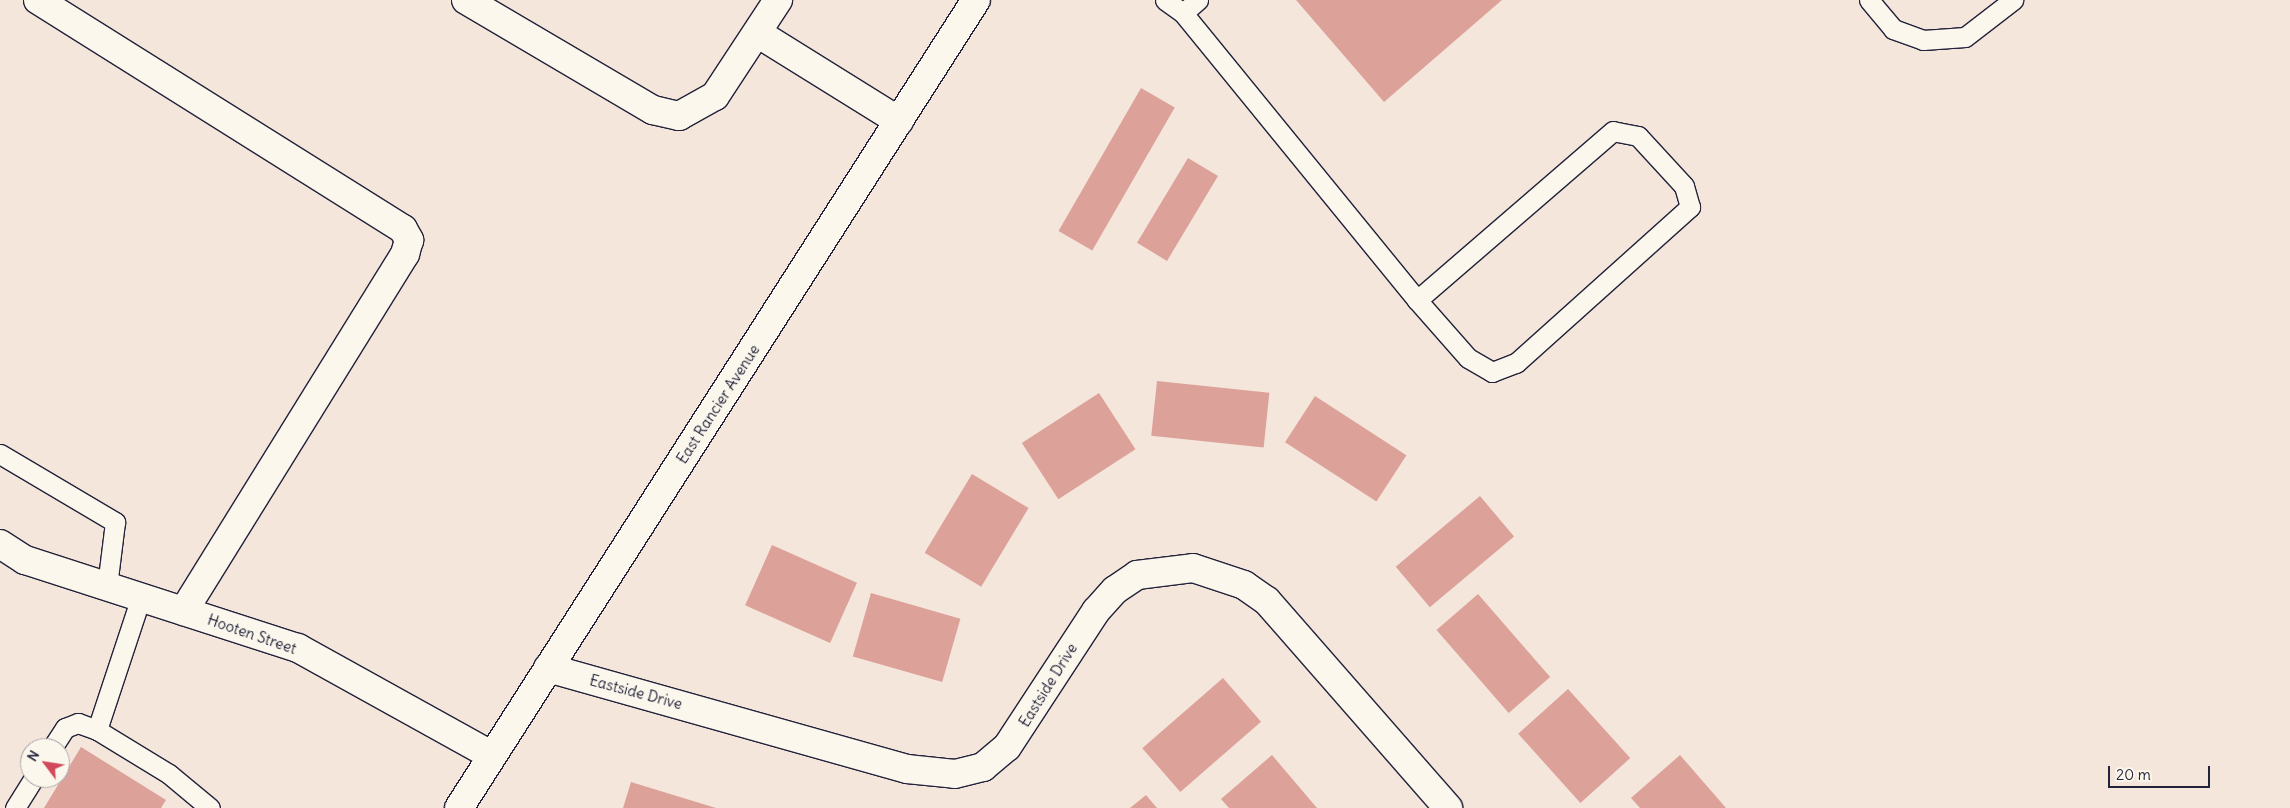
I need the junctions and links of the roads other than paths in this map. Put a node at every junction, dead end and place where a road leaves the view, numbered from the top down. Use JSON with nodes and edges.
{"nodes":[{"id":1,"x":38,"y":0,"type":"edge"},
{"id":2,"x":466,"y":0,"type":"edge"},
{"id":3,"x":778,"y":0,"type":"edge"},
{"id":4,"x":976,"y":0,"type":"edge"},
{"id":5,"x":1166,"y":0,"type":"edge"},
{"id":6,"x":1198,"y":0,"type":"edge"},
{"id":7,"x":1869,"y":0,"type":"edge"},
{"id":8,"x":2013,"y":0,"type":"edge"},
{"id":9,"x":1183,"y":13,"type":"junction"},
{"id":10,"x":759,"y":34,"type":"junction"},
{"id":11,"x":899,"y":122,"type":"junction"},
{"id":12,"x":1418,"y":300,"type":"junction"},
{"id":13,"x":0,"y":454,"type":"edge"},
{"id":14,"x":0,"y":544,"type":"edge"},
{"id":15,"x":107,"y":586,"type":"junction"},
{"id":16,"x":141,"y":597,"type":"junction"},
{"id":17,"x":184,"y":611,"type":"junction"},
{"id":18,"x":548,"y":668,"type":"junction"},
{"id":19,"x":97,"y":730,"type":"junction"},
{"id":20,"x":58,"y":738,"type":"edge"},
{"id":21,"x":491,"y":755,"type":"junction"},
{"id":22,"x":28,"y":788,"type":"edge"},
{"id":23,"x":15,"y":808,"type":"edge"},
{"id":24,"x":210,"y":808,"type":"edge"},
{"id":25,"x":459,"y":808,"type":"edge"},
{"id":26,"x":1448,"y":808,"type":"edge"}],
"edges":[{"from":1,"to":17,"type":"street"},
{"from":2,"to":10,"type":"street"},
{"from":3,"to":10,"type":"street"},
{"from":4,"to":11,"type":"street","name":"East Rancier Avenue"},
{"from":5,"to":9,"type":"lane"},
{"from":6,"to":9,"type":"lane"},
{"from":7,"to":8,"type":"lane"},
{"from":9,"to":12,"type":"lane"},
{"from":10,"to":11,"type":"street"},
{"from":11,"to":18,"type":"street","name":"East Rancier Avenue"},
{"from":12,"to":12,"type":"lane"},
{"from":13,"to":15,"type":"lane"},
{"from":14,"to":15,"type":"street","name":"Hooten Street"},
{"from":15,"to":16,"type":"street","name":"Hooten Street"},
{"from":16,"to":17,"type":"street","name":"Hooten Street"},
{"from":16,"to":19,"type":"lane"},
{"from":17,"to":21,"type":"street","name":"Hooten Street"},
{"from":18,"to":21,"type":"street","name":"East Rancier Avenue"},
{"from":18,"to":26,"type":"street","name":"Eastside Drive"},
{"from":19,"to":20,"type":"lane"},
{"from":19,"to":24,"type":"lane"},
{"from":21,"to":25,"type":"street","name":"East Rancier Avenue"},
{"from":22,"to":23,"type":"lane"}]}
